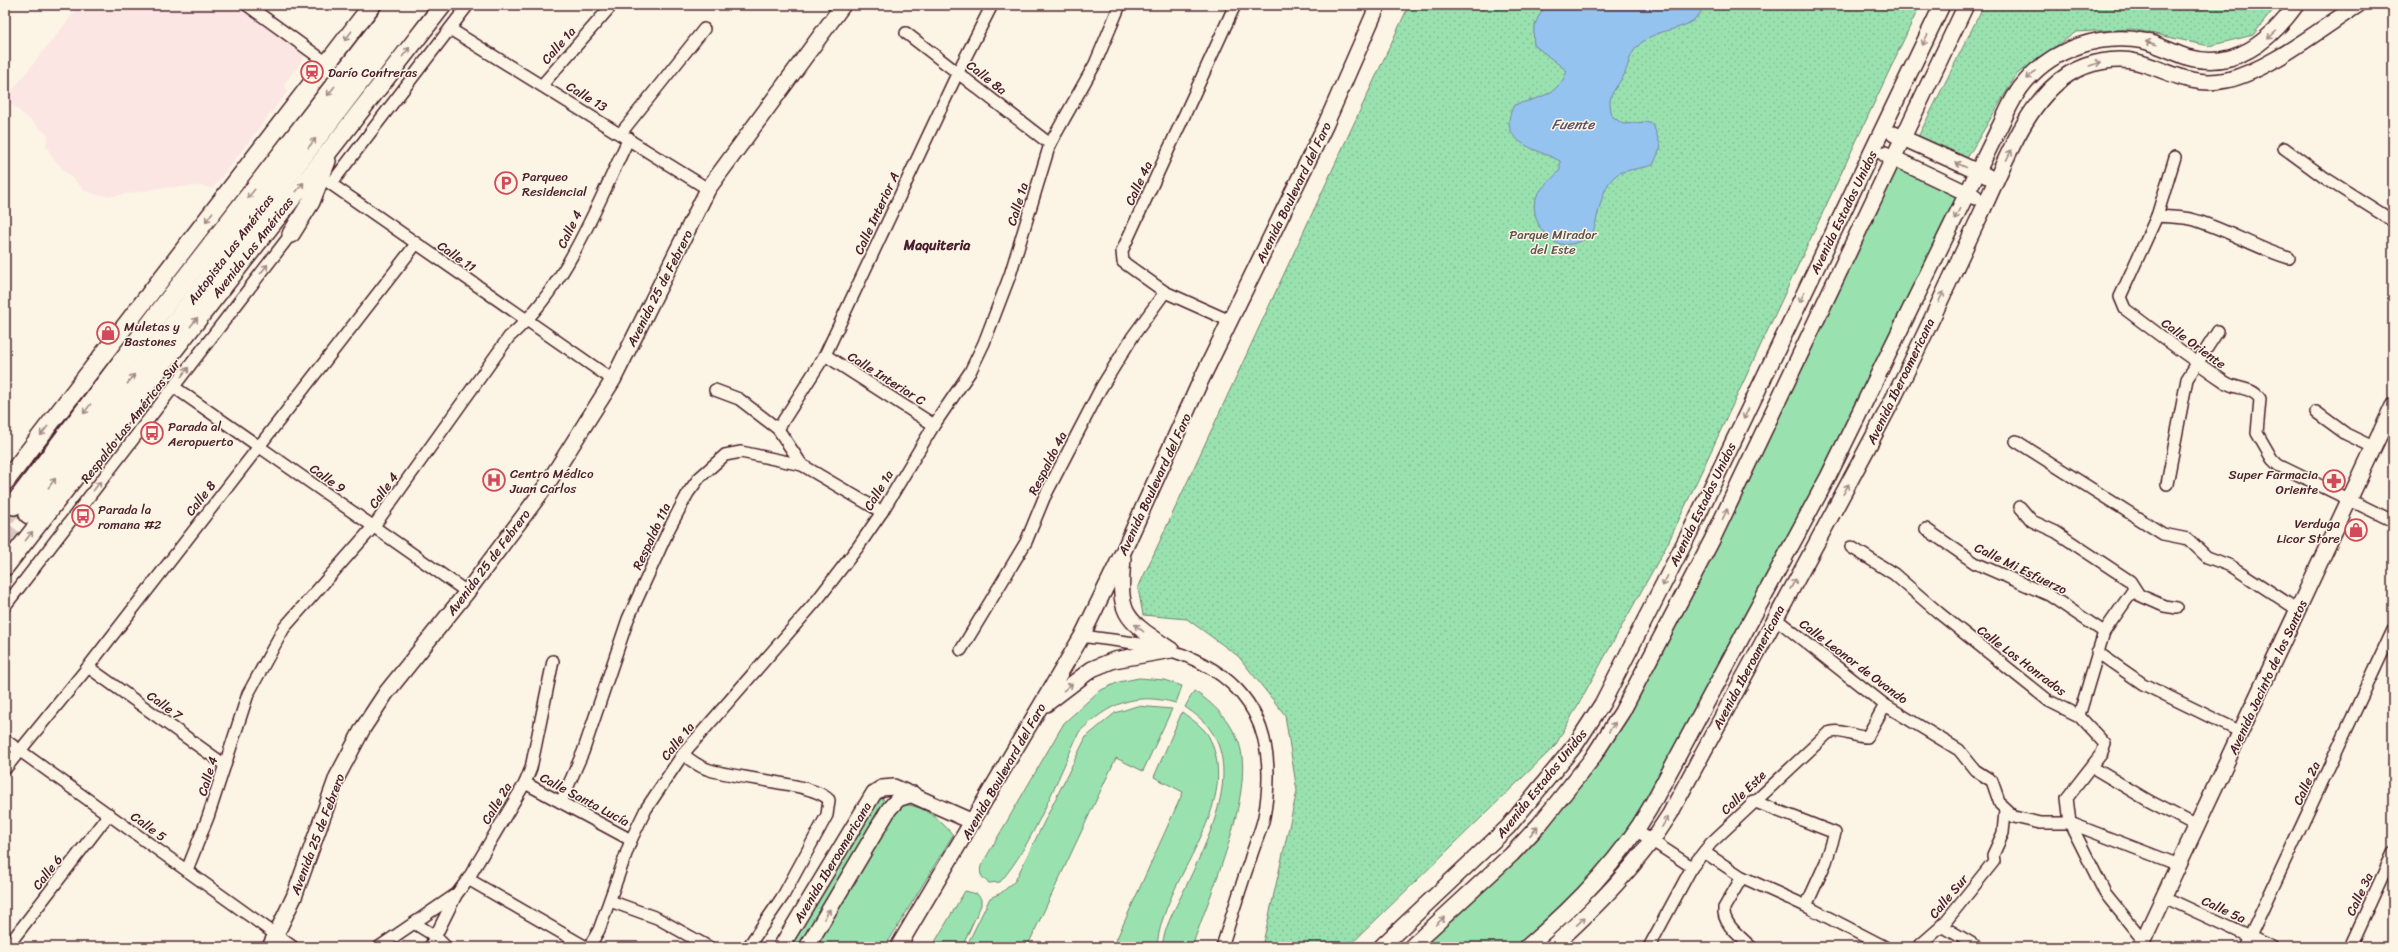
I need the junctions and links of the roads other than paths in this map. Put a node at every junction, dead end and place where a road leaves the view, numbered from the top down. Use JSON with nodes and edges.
{"nodes":[{"id":1,"x":247,"y":5,"type":"edge"},
{"id":2,"x":372,"y":5,"type":"edge"},
{"id":3,"x":398,"y":5,"type":"edge"},
{"id":4,"x":418,"y":5,"type":"edge"},
{"id":5,"x":443,"y":5,"type":"edge"},
{"id":6,"x":468,"y":5,"type":"edge"},
{"id":7,"x":612,"y":5,"type":"edge"},
{"id":8,"x":843,"y":5,"type":"edge"},
{"id":9,"x":992,"y":5,"type":"edge"},
{"id":10,"x":1120,"y":5,"type":"edge"},
{"id":11,"x":1235,"y":5,"type":"edge"},
{"id":12,"x":1378,"y":5,"type":"edge"},
{"id":13,"x":1942,"y":5,"type":"edge"},
{"id":14,"x":1966,"y":5,"type":"edge"},
{"id":15,"x":2296,"y":5,"type":"edge"},
{"id":16,"x":2358,"y":5,"type":"edge"},
{"id":17,"x":450,"y":29,"type":"junction"},
{"id":18,"x":704,"y":29,"type":"dead end"},
{"id":19,"x":906,"y":34,"type":"dead end"},
{"id":20,"x":327,"y":63,"type":"junction"},
{"id":21,"x":958,"y":72,"type":"junction"},
{"id":22,"x":542,"y":85,"type":"junction"},
{"id":23,"x":1883,"y":129,"type":"junction"},
{"id":24,"x":343,"y":132,"type":"junction"},
{"id":25,"x":625,"y":136,"type":"junction"},
{"id":26,"x":1902,"y":138,"type":"junction"},
{"id":27,"x":1050,"y":144,"type":"junction"},
{"id":28,"x":2284,"y":148,"type":"dead end"},
{"id":29,"x":1873,"y":149,"type":"junction"},
{"id":30,"x":2175,"y":157,"type":"dead end"},
{"id":31,"x":1893,"y":158,"type":"junction"},
{"id":32,"x":1978,"y":172,"type":"junction"},
{"id":33,"x":1997,"y":181,"type":"junction"},
{"id":34,"x":331,"y":184,"type":"junction"},
{"id":35,"x":708,"y":189,"type":"junction"},
{"id":36,"x":1968,"y":193,"type":"junction"},
{"id":37,"x":1987,"y":202,"type":"junction"},
{"id":38,"x":2157,"y":216,"type":"junction"},
{"id":39,"x":2393,"y":221,"type":"edge"},
{"id":40,"x":291,"y":234,"type":"joint"},
{"id":41,"x":416,"y":244,"type":"junction"},
{"id":42,"x":2289,"y":258,"type":"dead end"},
{"id":43,"x":1165,"y":292,"type":"junction"},
{"id":44,"x":1230,"y":321,"type":"junction"},
{"id":45,"x":527,"y":322,"type":"junction"},
{"id":46,"x":2218,"y":331,"type":"dead end"},
{"id":47,"x":825,"y":355,"type":"junction"},
{"id":48,"x":2196,"y":362,"type":"junction"},
{"id":49,"x":613,"y":380,"type":"junction"},
{"id":50,"x":174,"y":387,"type":"junction"},
{"id":51,"x":715,"y":390,"type":"dead end"},
{"id":52,"x":2393,"y":406,"type":"edge"},
{"id":53,"x":2316,"y":412,"type":"dead end"},
{"id":54,"x":934,"y":424,"type":"junction"},
{"id":55,"x":778,"y":429,"type":"junction"},
{"id":56,"x":2016,"y":441,"type":"dead end"},
{"id":57,"x":258,"y":446,"type":"junction"},
{"id":58,"x":2373,"y":447,"type":"junction"},
{"id":59,"x":802,"y":465,"type":"junction"},
{"id":60,"x":5,"y":482,"type":"edge"},
{"id":61,"x":2167,"y":484,"type":"dead end"},
{"id":62,"x":2349,"y":498,"type":"junction"},
{"id":63,"x":2020,"y":507,"type":"dead end"},
{"id":64,"x":882,"y":512,"type":"junction"},
{"id":65,"x":2393,"y":521,"type":"edge"},
{"id":66,"x":374,"y":526,"type":"junction"},
{"id":67,"x":1926,"y":529,"type":"dead end"},
{"id":68,"x":1691,"y":530,"type":"junction"},
{"id":69,"x":1712,"y":540,"type":"junction"},
{"id":70,"x":1850,"y":547,"type":"dead end"},
{"id":71,"x":1124,"y":550,"type":"junction"},
{"id":72,"x":5,"y":567,"type":"edge"},
{"id":73,"x":2134,"y":589,"type":"junction"},
{"id":74,"x":467,"y":592,"type":"junction"},
{"id":75,"x":5,"y":606,"type":"edge"},
{"id":76,"x":2177,"y":608,"type":"dead end"},
{"id":77,"x":2298,"y":610,"type":"junction"},
{"id":78,"x":1775,"y":618,"type":"junction"},
{"id":79,"x":2393,"y":630,"type":"edge"},
{"id":80,"x":2104,"y":632,"type":"junction"},
{"id":81,"x":1082,"y":636,"type":"junction"},
{"id":82,"x":961,"y":650,"type":"dead end"},
{"id":83,"x":1171,"y":650,"type":"junction"},
{"id":84,"x":2097,"y":652,"type":"junction"},
{"id":85,"x":553,"y":660,"type":"dead end"},
{"id":86,"x":88,"y":667,"type":"junction"},
{"id":87,"x":1885,"y":705,"type":"junction"},
{"id":88,"x":1038,"y":711,"type":"junction"},
{"id":89,"x":2079,"y":716,"type":"junction"},
{"id":90,"x":2241,"y":732,"type":"junction"},
{"id":91,"x":5,"y":740,"type":"edge"},
{"id":92,"x":19,"y":750,"type":"junction"},
{"id":93,"x":683,"y":754,"type":"junction"},
{"id":94,"x":225,"y":765,"type":"junction"},
{"id":95,"x":2092,"y":767,"type":"junction"},
{"id":96,"x":5,"y":769,"type":"edge"},
{"id":97,"x":525,"y":783,"type":"junction"},
{"id":98,"x":913,"y":794,"type":"junction"},
{"id":99,"x":1753,"y":801,"type":"junction"},
{"id":100,"x":562,"y":802,"type":"junction"},
{"id":101,"x":2005,"y":811,"type":"junction"},
{"id":102,"x":109,"y":814,"type":"junction"},
{"id":103,"x":974,"y":822,"type":"junction"},
{"id":104,"x":2070,"y":823,"type":"junction"},
{"id":105,"x":2197,"y":826,"type":"junction"},
{"id":106,"x":1637,"y":831,"type":"junction"},
{"id":107,"x":631,"y":840,"type":"junction"},
{"id":108,"x":1653,"y":842,"type":"junction"},
{"id":109,"x":1704,"y":852,"type":"junction"},
{"id":110,"x":2393,"y":853,"type":"edge"},
{"id":111,"x":2179,"y":865,"type":"junction"},
{"id":112,"x":1692,"y":867,"type":"junction"},
{"id":113,"x":187,"y":870,"type":"junction"},
{"id":114,"x":1742,"y":877,"type":"junction"},
{"id":115,"x":468,"y":879,"type":"junction"},
{"id":116,"x":456,"y":894,"type":"junction"},
{"id":117,"x":2164,"y":897,"type":"junction"},
{"id":118,"x":610,"y":901,"type":"junction"},
{"id":119,"x":1806,"y":906,"type":"junction"},
{"id":120,"x":414,"y":923,"type":"junction"},
{"id":121,"x":1942,"y":926,"type":"junction"},
{"id":122,"x":435,"y":936,"type":"junction"},
{"id":123,"x":2250,"y":937,"type":"junction"},
{"id":124,"x":273,"y":941,"type":"edge"},
{"id":125,"x":2142,"y":943,"type":"edge"},
{"id":126,"x":7,"y":947,"type":"edge"},
{"id":127,"x":293,"y":947,"type":"edge"},
{"id":128,"x":379,"y":947,"type":"edge"},
{"id":129,"x":430,"y":947,"type":"edge"},
{"id":130,"x":446,"y":947,"type":"edge"},
{"id":131,"x":587,"y":947,"type":"edge"},
{"id":132,"x":708,"y":947,"type":"edge"},
{"id":133,"x":748,"y":947,"type":"edge"},
{"id":134,"x":780,"y":947,"type":"edge"},
{"id":135,"x":807,"y":947,"type":"edge"},
{"id":136,"x":898,"y":947,"type":"edge"},
{"id":137,"x":1222,"y":947,"type":"edge"},
{"id":138,"x":1381,"y":947,"type":"edge"},
{"id":139,"x":1411,"y":947,"type":"edge"},
{"id":140,"x":1526,"y":947,"type":"edge"},
{"id":141,"x":1552,"y":947,"type":"edge"},
{"id":142,"x":1649,"y":947,"type":"edge"},
{"id":143,"x":1751,"y":947,"type":"edge"},
{"id":144,"x":1884,"y":947,"type":"edge"},
{"id":145,"x":1918,"y":947,"type":"edge"},
{"id":146,"x":1978,"y":947,"type":"edge"},
{"id":147,"x":2245,"y":947,"type":"edge"},
{"id":148,"x":2272,"y":947,"type":"edge"},
{"id":149,"x":2350,"y":947,"type":"edge"}],
"edges":[{"from":1,"to":20,"type":"street"},
{"from":2,"to":20,"type":"main road","one_way":true},
{"from":3,"to":4,"type":"highway","name":"Autopista Las Américas","one_way":true},
{"from":24,"to":5,"type":"main road","name":"Avenida Las Américas","one_way":true},
{"from":6,"to":17,"type":"street"},
{"from":7,"to":22,"type":"street","name":"Calle 1a"},
{"from":8,"to":35,"type":"street","name":"Avenida 25 de Febrero"},
{"from":9,"to":21,"type":"street","name":"Calle Interior A"},
{"from":10,"to":27,"type":"street","name":"Calle 1a"},
{"from":11,"to":43,"type":"street","name":"Calle 4a"},
{"from":12,"to":44,"type":"street","name":"Avenida Boulevard del Faro"},
{"from":13,"to":23,"type":"street","name":"Avenida Estados Unidos","one_way":true},
{"from":14,"to":26,"type":"street","name":"Avenida Estados Unidos"},
{"from":15,"to":32,"type":"street","name":"Avenida Iberoamericana","one_way":true},
{"from":33,"to":16,"type":"street","name":"Avenida Iberoamericana","one_way":true},
{"from":17,"to":22,"type":"street","name":"Calle 13"},
{"from":17,"to":34,"type":"street"},
{"from":18,"to":25,"type":"street","name":"Calle 4"},
{"from":19,"to":21,"type":"street","name":"Calle 8a"},
{"from":20,"to":60,"type":"main road","one_way":true},
{"from":21,"to":27,"type":"street","name":"Calle 8a"},
{"from":21,"to":47,"type":"street","name":"Calle Interior A"},
{"from":22,"to":25,"type":"street","name":"Calle 13"},
{"from":23,"to":26,"type":"street"},
{"from":23,"to":29,"type":"street","name":"Avenida Estados Unidos"},
{"from":24,"to":34,"type":"street"},
{"from":24,"to":40,"type":"main road"},
{"from":72,"to":24,"type":"main road","name":"Avenida Las Américas","one_way":true},
{"from":25,"to":35,"type":"street","name":"Calle 13"},
{"from":25,"to":45,"type":"street","name":"Calle 4"},
{"from":26,"to":31,"type":"street","name":"Avenida Estados Unidos"},
{"from":32,"to":26,"type":"street","one_way":true},
{"from":27,"to":54,"type":"street","name":"Calle 1a"},
{"from":28,"to":39,"type":"street"},
{"from":29,"to":31,"type":"street"},
{"from":29,"to":68,"type":"street","name":"Avenida Estados Unidos","one_way":true},
{"from":30,"to":38,"type":"street","name":"Calle Oriente"},
{"from":31,"to":36,"type":"street"},
{"from":69,"to":31,"type":"street","name":"Avenida Estados Unidos","one_way":true},
{"from":32,"to":33,"type":"street"},
{"from":32,"to":36,"type":"street","name":"Avenida Iberoamericana"},
{"from":33,"to":37,"type":"street","name":"Avenida Iberoamericana"},
{"from":34,"to":41,"type":"street","name":"Calle 11"},
{"from":35,"to":49,"type":"street","name":"Avenida 25 de Febrero"},
{"from":36,"to":37,"type":"street"},
{"from":36,"to":106,"type":"street","name":"Avenida Iberoamericana","one_way":true},
{"from":78,"to":37,"type":"street","name":"Avenida Iberoamericana","one_way":true},
{"from":38,"to":42,"type":"street"},
{"from":38,"to":48,"type":"street","name":"Calle Oriente"},
{"from":50,"to":40,"type":"street","name":"Respaldo Las Américas Sur","one_way":true},
{"from":41,"to":45,"type":"street","name":"Calle 11"},
{"from":41,"to":57,"type":"street","name":"Calle 8"},
{"from":43,"to":44,"type":"street","name":"Calle 4a"},
{"from":43,"to":82,"type":"street","name":"Respaldo 4a"},
{"from":44,"to":71,"type":"street","name":"Avenida Boulevard del Faro"},
{"from":45,"to":49,"type":"street","name":"Calle 11"},
{"from":45,"to":66,"type":"street","name":"Calle 4"},
{"from":46,"to":48,"type":"street"},
{"from":47,"to":54,"type":"street","name":"Calle Interior C"},
{"from":47,"to":55,"type":"street","name":"Calle Interior A"},
{"from":48,"to":61,"type":"street"},
{"from":48,"to":62,"type":"street","name":"Calle Oriente"},
{"from":49,"to":74,"type":"street","name":"Avenida 25 de Febrero"},
{"from":50,"to":57,"type":"street","name":"Calle 9"},
{"from":75,"to":50,"type":"street","name":"Respaldo Las Américas Sur","one_way":true},
{"from":51,"to":55,"type":"street"},
{"from":52,"to":58,"type":"street","name":"Avenida Jacinto de los Santos"},
{"from":53,"to":58,"type":"street"},
{"from":54,"to":64,"type":"street","name":"Calle 1a"},
{"from":55,"to":59,"type":"street"},
{"from":56,"to":77,"type":"street"},
{"from":57,"to":66,"type":"street","name":"Calle 9"},
{"from":57,"to":86,"type":"street","name":"Calle 8"},
{"from":58,"to":62,"type":"street","name":"Avenida Jacinto de los Santos"},
{"from":59,"to":64,"type":"street","name":"Respaldo 11a"},
{"from":59,"to":100,"type":"street","name":"Respaldo 11a"},
{"from":62,"to":65,"type":"street"},
{"from":62,"to":77,"type":"street","name":"Avenida Jacinto de los Santos"},
{"from":63,"to":73,"type":"street"},
{"from":64,"to":93,"type":"street","name":"Calle 1a"},
{"from":66,"to":74,"type":"street","name":"Calle 9"},
{"from":66,"to":94,"type":"street","name":"Calle 4"},
{"from":67,"to":80,"type":"street","name":"Calle Mi Esfuerzo"},
{"from":68,"to":69,"type":"street"},
{"from":68,"to":138,"type":"street","name":"Avenida Estados Unidos","one_way":true},
{"from":139,"to":69,"type":"street","name":"Avenida Estados Unidos","one_way":true},
{"from":70,"to":89,"type":"street","name":"Calle Los Honrados"},
{"from":71,"to":81,"type":"street","name":"Avenida Boulevard del Faro"},
{"from":83,"to":71,"type":"street","one_way":true},
{"from":73,"to":76,"type":"street"},
{"from":73,"to":80,"type":"street"},
{"from":74,"to":124,"type":"street","name":"Avenida 25 de Febrero"},
{"from":77,"to":90,"type":"street","name":"Avenida Jacinto de los Santos"},
{"from":78,"to":87,"type":"street","name":"Calle Leonor de Ovando"},
{"from":108,"to":78,"type":"street","name":"Avenida Iberoamericana","one_way":true},
{"from":79,"to":123,"type":"street","name":"Calle 2a"},
{"from":80,"to":84,"type":"street"},
{"from":81,"to":83,"type":"street"},
{"from":81,"to":88,"type":"street","name":"Avenida Boulevard del Faro"},
{"from":88,"to":83,"type":"street","one_way":true},
{"from":83,"to":137,"type":"street"},
{"from":84,"to":89,"type":"street"},
{"from":84,"to":90,"type":"street"},
{"from":85,"to":97,"type":"street","name":"Calle 2a"},
{"from":86,"to":92,"type":"street","name":"Calle 8"},
{"from":86,"to":94,"type":"street","name":"Calle 7"},
{"from":87,"to":99,"type":"street","name":"Calle Este"},
{"from":87,"to":101,"type":"street","name":"Calle Leonor de Ovando"},
{"from":88,"to":103,"type":"street","name":"Avenida Boulevard del Faro"},
{"from":89,"to":95,"type":"street","name":"Calle Los Honrados"},
{"from":90,"to":105,"type":"street","name":"Avenida Jacinto de los Santos"},
{"from":91,"to":92,"type":"street","name":"Calle 5"},
{"from":92,"to":96,"type":"street","name":"Calle 8"},
{"from":92,"to":102,"type":"street","name":"Calle 5"},
{"from":93,"to":107,"type":"street","name":"Calle 1a"},
{"from":93,"to":133,"type":"street"},
{"from":94,"to":113,"type":"street","name":"Calle 4"},
{"from":95,"to":104,"type":"street","name":"Calle Los Honrados"},
{"from":95,"to":105,"type":"street"},
{"from":97,"to":100,"type":"street","name":"Calle Santa Lucía"},
{"from":97,"to":115,"type":"street","name":"Calle 2a"},
{"from":98,"to":103,"type":"street","name":"Avenida Iberoamericana"},
{"from":98,"to":134,"type":"street","name":"Avenida Iberoamericana"},
{"from":135,"to":98,"type":"street","name":"Avenida Iberoamericana","one_way":true},
{"from":99,"to":109,"type":"street","name":"Calle Este"},
{"from":99,"to":119,"type":"street"},
{"from":100,"to":107,"type":"street","name":"Calle Santa Lucía"},
{"from":101,"to":104,"type":"street"},
{"from":101,"to":121,"type":"street","name":"Calle Sur"},
{"from":102,"to":113,"type":"street","name":"Calle 5"},
{"from":102,"to":126,"type":"street","name":"Calle 6"},
{"from":103,"to":136,"type":"street","name":"Avenida Boulevard del Faro"},
{"from":104,"to":111,"type":"street"},
{"from":104,"to":125,"type":"street","name":"Calle Los Honrados"},
{"from":105,"to":111,"type":"street","name":"Avenida Jacinto de los Santos"},
{"from":106,"to":108,"type":"street"},
{"from":106,"to":140,"type":"street","name":"Avenida Iberoamericana"},
{"from":107,"to":118,"type":"street","name":"Calle 1a"},
{"from":108,"to":112,"type":"street"},
{"from":141,"to":108,"type":"street","name":"Avenida Iberoamericana","one_way":true},
{"from":109,"to":112,"type":"street","name":"Calle Este"},
{"from":109,"to":114,"type":"street"},
{"from":110,"to":149,"type":"street","name":"Calle 3a"},
{"from":111,"to":117,"type":"street","name":"Avenida Jacinto de los Santos"},
{"from":112,"to":142,"type":"street","name":"Calle Este"},
{"from":113,"to":124,"type":"street","name":"Calle 5"},
{"from":114,"to":119,"type":"street"},
{"from":114,"to":143,"type":"street"},
{"from":115,"to":116,"type":"street","name":"Calle 2a"},
{"from":115,"to":131,"type":"street"},
{"from":116,"to":120,"type":"street"},
{"from":116,"to":122,"type":"street","name":"Calle 2a"},
{"from":117,"to":123,"type":"street","name":"Calle 5a"},
{"from":117,"to":125,"type":"street","name":"Avenida Jacinto de los Santos"},
{"from":118,"to":131,"type":"street","name":"Calle 1a"},
{"from":118,"to":132,"type":"street"},
{"from":119,"to":144,"type":"street"},
{"from":120,"to":122,"type":"street"},
{"from":120,"to":128,"type":"street"},
{"from":121,"to":145,"type":"street","name":"Calle Sur"},
{"from":121,"to":146,"type":"street"},
{"from":122,"to":129,"type":"street","name":"Calle 2a"},
{"from":122,"to":130,"type":"street"},
{"from":123,"to":147,"type":"street","name":"Calle 2a"},
{"from":123,"to":148,"type":"street","name":"Calle 5a"},
{"from":124,"to":127,"type":"street"}]}
